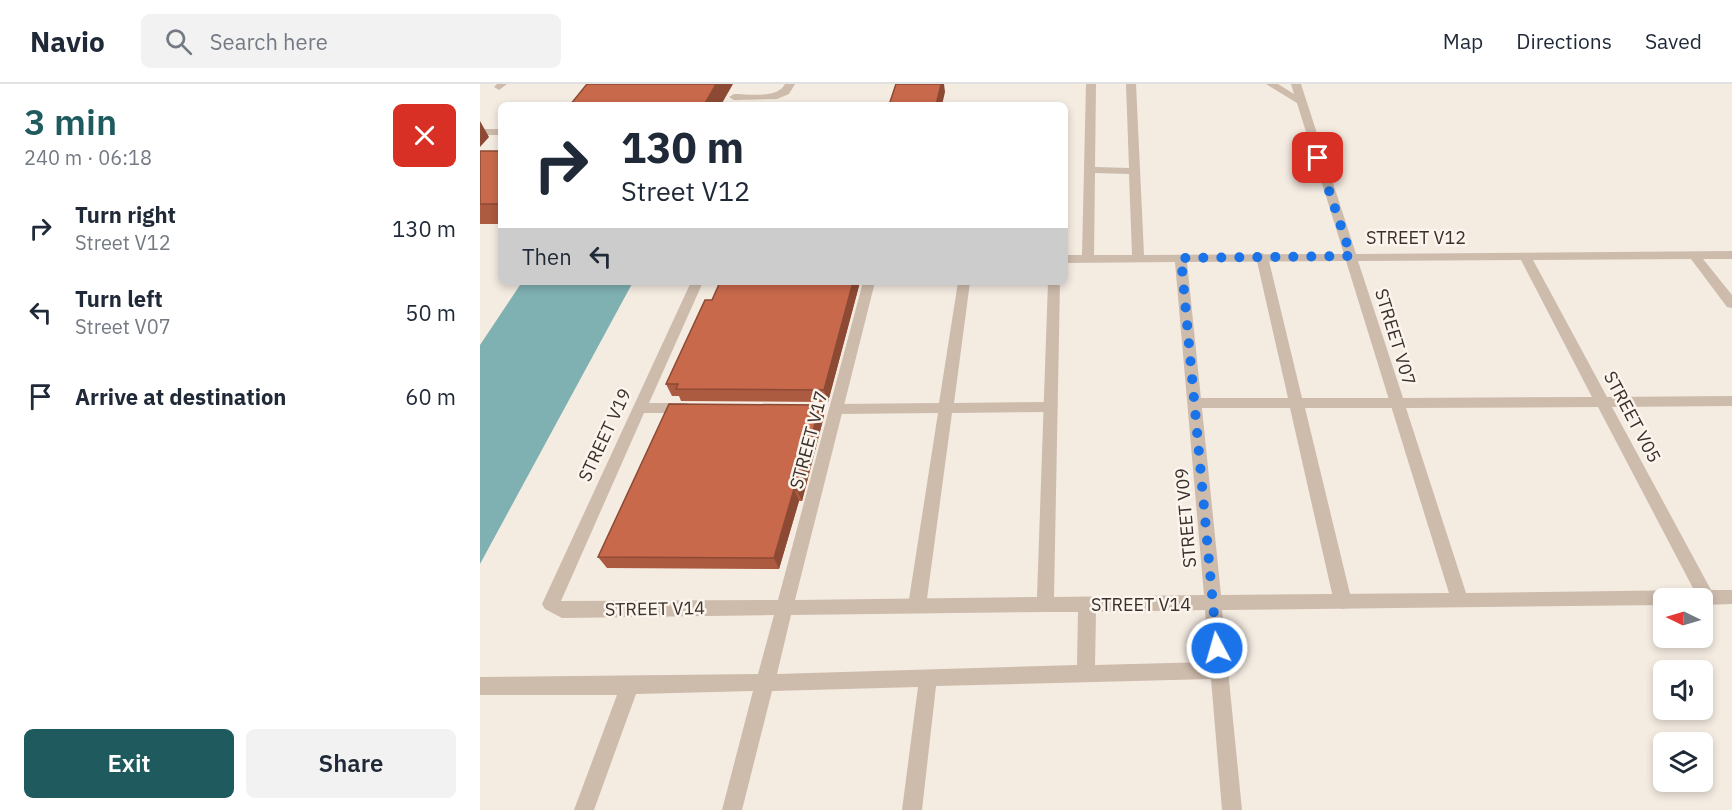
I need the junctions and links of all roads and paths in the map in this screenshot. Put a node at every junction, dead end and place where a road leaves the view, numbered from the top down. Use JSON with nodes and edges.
{"nodes":[{"id":1,"x":741,"y":84,"type":"edge"},
{"id":2,"x":790,"y":84,"type":"edge"},
{"id":3,"x":1091,"y":84,"type":"edge"},
{"id":4,"x":1131,"y":84,"type":"edge"},
{"id":5,"x":1271,"y":84,"type":"edge"},
{"id":6,"x":1296,"y":84,"type":"edge"},
{"id":7,"x":1300,"y":100,"type":"junction"},
{"id":8,"x":732,"y":101,"type":"edge"},
{"id":9,"x":765,"y":101,"type":"edge"},
{"id":10,"x":480,"y":132,"type":"edge"},
{"id":11,"x":498,"y":132,"type":"edge"},
{"id":12,"x":1089,"y":170,"type":"junction"},
{"id":13,"x":1135,"y":171,"type":"junction"},
{"id":14,"x":1693,"y":254,"type":"junction"},
{"id":15,"x":1524,"y":255,"type":"junction"},
{"id":16,"x":1732,"y":255,"type":"edge"},
{"id":17,"x":1351,"y":256,"type":"junction"},
{"id":18,"x":1262,"y":257,"type":"junction"},
{"id":19,"x":1138,"y":258,"type":"junction"},
{"id":20,"x":1181,"y":258,"type":"junction"},
{"id":21,"x":1068,"y":259,"type":"edge"},
{"id":22,"x":1088,"y":259,"type":"junction"},
{"id":23,"x":696,"y":285,"type":"edge"},
{"id":24,"x":868,"y":285,"type":"edge"},
{"id":25,"x":964,"y":285,"type":"edge"},
{"id":26,"x":1054,"y":285,"type":"edge"},
{"id":27,"x":1732,"y":304,"type":"edge"},
{"id":28,"x":1601,"y":401,"type":"junction"},
{"id":29,"x":1732,"y":401,"type":"edge"},
{"id":30,"x":1396,"y":402,"type":"junction"},
{"id":31,"x":1195,"y":403,"type":"junction"},
{"id":32,"x":1296,"y":403,"type":"junction"},
{"id":33,"x":946,"y":406,"type":"junction"},
{"id":34,"x":1051,"y":407,"type":"junction"},
{"id":35,"x":639,"y":408,"type":"junction"},
{"id":36,"x":698,"y":408,"type":"edge"},
{"id":37,"x":832,"y":409,"type":"junction"},
{"id":38,"x":1701,"y":588,"type":"edge"},
{"id":39,"x":1713,"y":597,"type":"edge"},
{"id":40,"x":1732,"y":597,"type":"edge"},
{"id":41,"x":1653,"y":598,"type":"edge"},
{"id":42,"x":1460,"y":600,"type":"junction"},
{"id":43,"x":1343,"y":602,"type":"junction"},
{"id":44,"x":551,"y":604,"type":"joint"},
{"id":45,"x":1045,"y":604,"type":"junction"},
{"id":46,"x":1087,"y":605,"type":"junction"},
{"id":47,"x":1213,"y":605,"type":"junction"},
{"id":48,"x":917,"y":606,"type":"junction"},
{"id":49,"x":784,"y":608,"type":"junction"},
{"id":50,"x":1219,"y":670,"type":"junction"},
{"id":51,"x":1086,"y":674,"type":"junction"},
{"id":52,"x":928,"y":678,"type":"junction"},
{"id":53,"x":767,"y":683,"type":"junction"},
{"id":54,"x":480,"y":686,"type":"edge"},
{"id":55,"x":630,"y":686,"type":"junction"},
{"id":56,"x":584,"y":810,"type":"edge"},
{"id":57,"x":732,"y":810,"type":"edge"},
{"id":58,"x":912,"y":810,"type":"edge"},
{"id":59,"x":1232,"y":810,"type":"edge"}],
"edges":[{"from":1,"to":8,"type":"street"},
{"from":2,"to":9,"type":"street"},
{"from":3,"to":12,"type":"street"},
{"from":4,"to":13,"type":"street"},
{"from":5,"to":7,"type":"street"},
{"from":6,"to":7,"type":"street","name":"STREET V07"},
{"from":7,"to":17,"type":"street","name":"STREET V07"},
{"from":8,"to":9,"type":"street"},
{"from":10,"to":11,"type":"street"},
{"from":12,"to":13,"type":"street"},
{"from":12,"to":22,"type":"street"},
{"from":13,"to":19,"type":"street"},
{"from":14,"to":15,"type":"street","name":"STREET V12"},
{"from":14,"to":16,"type":"street","name":"STREET V12"},
{"from":14,"to":27,"type":"street"},
{"from":15,"to":17,"type":"street","name":"STREET V12"},
{"from":15,"to":28,"type":"street","name":"STREET V05"},
{"from":17,"to":18,"type":"street","name":"STREET V12"},
{"from":17,"to":30,"type":"street","name":"STREET V07"},
{"from":18,"to":20,"type":"street","name":"STREET V12"},
{"from":18,"to":32,"type":"street"},
{"from":19,"to":20,"type":"street","name":"STREET V12"},
{"from":19,"to":22,"type":"street","name":"STREET V12"},
{"from":20,"to":31,"type":"street","name":"STREET V09"},
{"from":21,"to":22,"type":"street","name":"STREET V12"},
{"from":23,"to":35,"type":"street","name":"STREET V19"},
{"from":24,"to":37,"type":"street","name":"STREET V17"},
{"from":25,"to":33,"type":"street"},
{"from":26,"to":34,"type":"street"},
{"from":28,"to":29,"type":"street"},
{"from":28,"to":30,"type":"street"},
{"from":28,"to":38,"type":"street","name":"STREET V05"},
{"from":30,"to":32,"type":"street"},
{"from":30,"to":42,"type":"street","name":"STREET V07"},
{"from":31,"to":32,"type":"street"},
{"from":31,"to":47,"type":"street","name":"STREET V09"},
{"from":32,"to":43,"type":"street"},
{"from":33,"to":34,"type":"street"},
{"from":33,"to":37,"type":"street"},
{"from":33,"to":48,"type":"street"},
{"from":34,"to":45,"type":"street"},
{"from":35,"to":36,"type":"street"},
{"from":35,"to":44,"type":"street","name":"STREET V19"},
{"from":37,"to":49,"type":"street","name":"STREET V17"},
{"from":39,"to":40,"type":"street","name":"STREET V14"},
{"from":41,"to":42,"type":"street","name":"STREET V14"},
{"from":42,"to":43,"type":"street","name":"STREET V14"},
{"from":43,"to":47,"type":"street","name":"STREET V14"},
{"from":44,"to":49,"type":"street","name":"STREET V14"},
{"from":45,"to":46,"type":"street","name":"STREET V14"},
{"from":45,"to":48,"type":"street","name":"STREET V14"},
{"from":46,"to":47,"type":"street","name":"STREET V14"},
{"from":46,"to":51,"type":"street"},
{"from":47,"to":50,"type":"street","name":"STREET V09"},
{"from":48,"to":49,"type":"street","name":"STREET V14"},
{"from":49,"to":53,"type":"street","name":"STREET V17"},
{"from":50,"to":51,"type":"street"},
{"from":50,"to":59,"type":"street","name":"STREET V09"},
{"from":51,"to":52,"type":"street"},
{"from":52,"to":53,"type":"street"},
{"from":52,"to":58,"type":"street"},
{"from":53,"to":55,"type":"street"},
{"from":53,"to":57,"type":"street","name":"STREET V17"},
{"from":54,"to":55,"type":"street"},
{"from":55,"to":56,"type":"street"}]}
